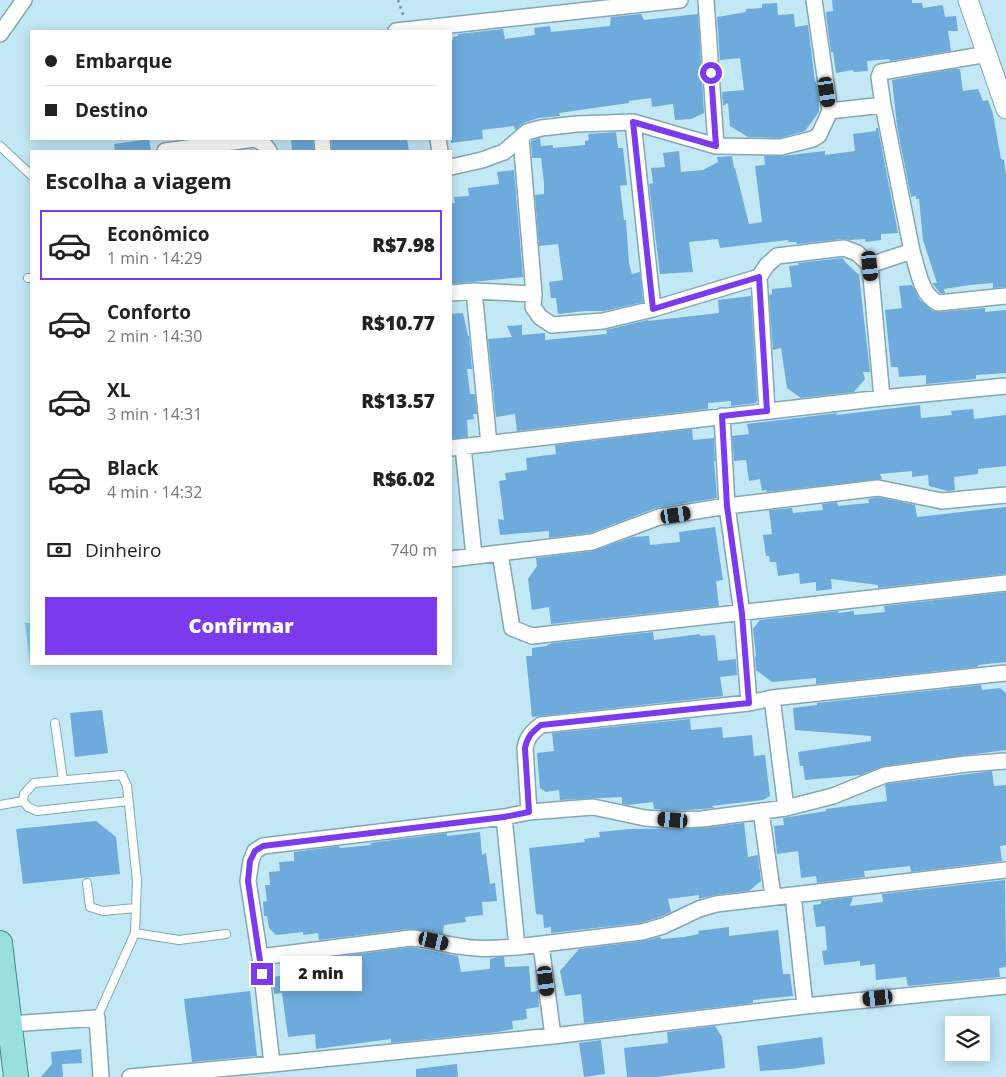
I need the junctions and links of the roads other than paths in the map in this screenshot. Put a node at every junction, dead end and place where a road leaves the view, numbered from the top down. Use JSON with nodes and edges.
{"nodes":[{"id":1,"x":24,"y":0,"type":"edge"},
{"id":2,"x":680,"y":0,"type":"edge"},
{"id":3,"x":706,"y":0,"type":"edge"},
{"id":4,"x":814,"y":0,"type":"edge"},
{"id":5,"x":968,"y":0,"type":"edge"},
{"id":6,"x":422,"y":30,"type":"edge"},
{"id":7,"x":0,"y":34,"type":"edge"},
{"id":8,"x":988,"y":54,"type":"junction"},
{"id":9,"x":883,"y":104,"type":"junction"},
{"id":10,"x":1006,"y":109,"type":"edge"},
{"id":11,"x":830,"y":111,"type":"junction"},
{"id":12,"x":633,"y":122,"type":"junction"},
{"id":13,"x":521,"y":138,"type":"junction"},
{"id":14,"x":248,"y":140,"type":"edge"},
{"id":15,"x":257,"y":140,"type":"edge"},
{"id":16,"x":0,"y":146,"type":"edge"},
{"id":17,"x":716,"y":146,"type":"junction"},
{"id":18,"x":172,"y":150,"type":"edge"},
{"id":19,"x":268,"y":150,"type":"edge"},
{"id":20,"x":452,"y":167,"type":"edge"},
{"id":21,"x":30,"y":173,"type":"edge"},
{"id":22,"x":912,"y":251,"type":"junction"},
{"id":23,"x":870,"y":266,"type":"junction"},
{"id":24,"x":759,"y":277,"type":"junction"},
{"id":25,"x":474,"y":291,"type":"junction"},
{"id":26,"x":452,"y":293,"type":"edge"},
{"id":27,"x":534,"y":294,"type":"junction"},
{"id":28,"x":1006,"y":296,"type":"edge"},
{"id":29,"x":653,"y":309,"type":"junction"},
{"id":30,"x":1006,"y":386,"type":"edge"},
{"id":31,"x":882,"y":398,"type":"junction"},
{"id":32,"x":767,"y":411,"type":"junction"},
{"id":33,"x":722,"y":416,"type":"junction"},
{"id":34,"x":489,"y":444,"type":"junction"},
{"id":35,"x":457,"y":447,"type":"edge"},
{"id":36,"x":1006,"y":494,"type":"edge"},
{"id":37,"x":727,"y":506,"type":"junction"},
{"id":38,"x":500,"y":553,"type":"junction"},
{"id":39,"x":474,"y":556,"type":"junction"},
{"id":40,"x":452,"y":559,"type":"edge"},
{"id":41,"x":1006,"y":583,"type":"edge"},
{"id":42,"x":742,"y":614,"type":"junction"},
{"id":43,"x":1006,"y":673,"type":"edge"},
{"id":44,"x":772,"y":698,"type":"junction"},
{"id":45,"x":749,"y":703,"type":"junction"},
{"id":46,"x":55,"y":722,"type":"dead end"},
{"id":47,"x":1006,"y":761,"type":"edge"},
{"id":48,"x":63,"y":780,"type":"junction"},
{"id":49,"x":23,"y":801,"type":"junction"},
{"id":50,"x":128,"y":801,"type":"junction"},
{"id":51,"x":0,"y":805,"type":"edge"},
{"id":52,"x":786,"y":808,"type":"junction"},
{"id":53,"x":761,"y":811,"type":"junction"},
{"id":54,"x":529,"y":812,"type":"junction"},
{"id":55,"x":504,"y":817,"type":"junction"},
{"id":56,"x":1006,"y":870,"type":"edge"},
{"id":57,"x":87,"y":883,"type":"dead end"},
{"id":58,"x":793,"y":895,"type":"junction"},
{"id":59,"x":773,"y":896,"type":"junction"},
{"id":60,"x":136,"y":908,"type":"junction"},
{"id":61,"x":136,"y":933,"type":"junction"},
{"id":62,"x":226,"y":934,"type":"dead end"},
{"id":63,"x":0,"y":943,"type":"edge"},
{"id":64,"x":541,"y":945,"type":"junction"},
{"id":65,"x":517,"y":947,"type":"junction"},
{"id":66,"x":260,"y":957,"type":"junction"},
{"id":67,"x":1006,"y":986,"type":"edge"},
{"id":68,"x":805,"y":1006,"type":"junction"},
{"id":69,"x":97,"y":1018,"type":"junction"},
{"id":70,"x":10,"y":1024,"type":"junction"},
{"id":71,"x":552,"y":1036,"type":"junction"},
{"id":72,"x":272,"y":1064,"type":"junction"},
{"id":73,"x":16,"y":1077,"type":"edge"},
{"id":74,"x":101,"y":1077,"type":"edge"},
{"id":75,"x":130,"y":1077,"type":"edge"}],
"edges":[{"from":1,"to":7,"type":"street"},
{"from":2,"to":6,"type":"street"},
{"from":3,"to":17,"type":"street"},
{"from":4,"to":11,"type":"street"},
{"from":5,"to":8,"type":"street"},
{"from":8,"to":9,"type":"street"},
{"from":8,"to":10,"type":"street"},
{"from":9,"to":11,"type":"street"},
{"from":9,"to":22,"type":"street"},
{"from":11,"to":17,"type":"street"},
{"from":12,"to":13,"type":"street"},
{"from":12,"to":17,"type":"street"},
{"from":12,"to":29,"type":"street"},
{"from":13,"to":20,"type":"street"},
{"from":13,"to":27,"type":"street"},
{"from":14,"to":18,"type":"street"},
{"from":15,"to":19,"type":"street"},
{"from":16,"to":21,"type":"lane"},
{"from":22,"to":23,"type":"street"},
{"from":22,"to":28,"type":"street"},
{"from":23,"to":24,"type":"street"},
{"from":23,"to":31,"type":"street"},
{"from":24,"to":29,"type":"street"},
{"from":24,"to":32,"type":"street"},
{"from":25,"to":26,"type":"street"},
{"from":25,"to":27,"type":"street"},
{"from":25,"to":34,"type":"street"},
{"from":27,"to":29,"type":"street"},
{"from":30,"to":31,"type":"street"},
{"from":31,"to":32,"type":"street"},
{"from":32,"to":33,"type":"street"},
{"from":33,"to":34,"type":"street"},
{"from":33,"to":37,"type":"street"},
{"from":34,"to":35,"type":"street"},
{"from":35,"to":39,"type":"street"},
{"from":36,"to":37,"type":"street"},
{"from":37,"to":38,"type":"street"},
{"from":37,"to":42,"type":"street"},
{"from":38,"to":39,"type":"street"},
{"from":38,"to":42,"type":"street"},
{"from":39,"to":40,"type":"street"},
{"from":41,"to":42,"type":"street"},
{"from":42,"to":45,"type":"street"},
{"from":43,"to":44,"type":"street"},
{"from":44,"to":45,"type":"street"},
{"from":44,"to":52,"type":"street"},
{"from":45,"to":54,"type":"street"},
{"from":46,"to":48,"type":"lane"},
{"from":47,"to":52,"type":"street"},
{"from":48,"to":49,"type":"lane"},
{"from":48,"to":50,"type":"lane"},
{"from":49,"to":50,"type":"lane"},
{"from":49,"to":51,"type":"lane"},
{"from":50,"to":60,"type":"lane"},
{"from":52,"to":53,"type":"street"},
{"from":53,"to":54,"type":"street"},
{"from":53,"to":59,"type":"street"},
{"from":54,"to":55,"type":"street"},
{"from":55,"to":65,"type":"street"},
{"from":55,"to":66,"type":"street"},
{"from":56,"to":58,"type":"street"},
{"from":57,"to":60,"type":"lane"},
{"from":58,"to":59,"type":"street"},
{"from":58,"to":68,"type":"street"},
{"from":59,"to":64,"type":"street"},
{"from":60,"to":61,"type":"lane"},
{"from":61,"to":62,"type":"lane"},
{"from":61,"to":69,"type":"lane"},
{"from":63,"to":70,"type":"main road"},
{"from":64,"to":65,"type":"street"},
{"from":64,"to":71,"type":"street"},
{"from":65,"to":66,"type":"street"},
{"from":66,"to":72,"type":"street"},
{"from":67,"to":68,"type":"street"},
{"from":68,"to":71,"type":"street"},
{"from":69,"to":70,"type":"street"},
{"from":69,"to":74,"type":"street"},
{"from":70,"to":73,"type":"main road"},
{"from":71,"to":72,"type":"street"},
{"from":72,"to":75,"type":"street"}]}
